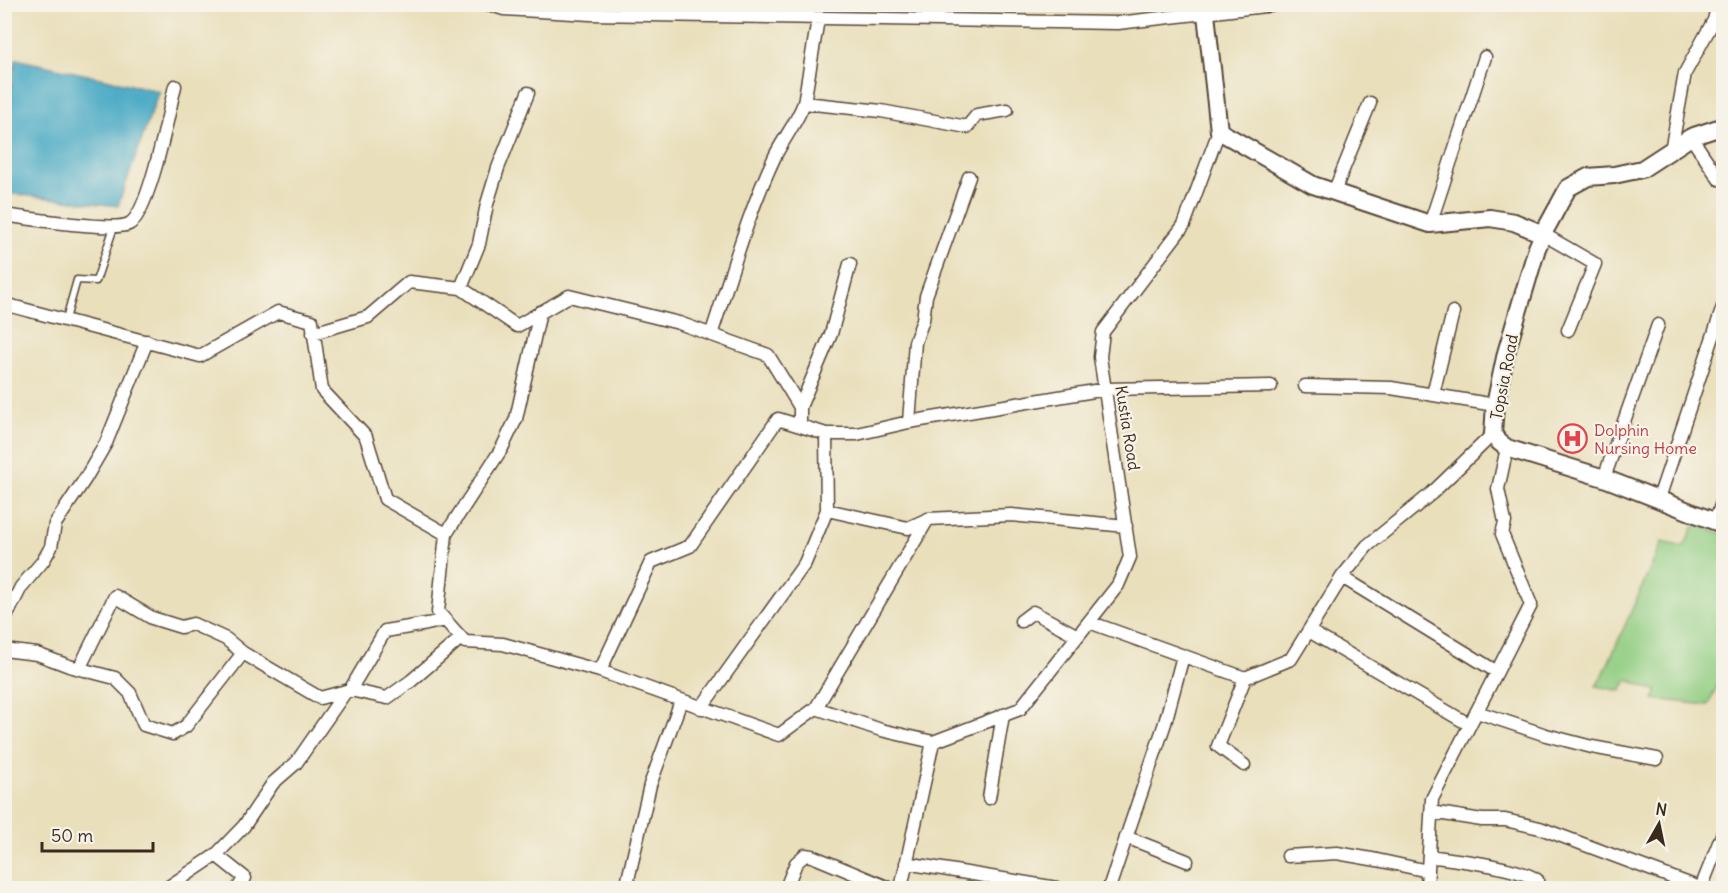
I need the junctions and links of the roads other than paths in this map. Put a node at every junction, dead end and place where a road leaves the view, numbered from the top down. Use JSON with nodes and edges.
{"nodes":[{"id":1,"x":488,"y":4,"type":"edge"},
{"id":2,"x":1282,"y":4,"type":"edge"},
{"id":3,"x":1718,"y":4,"type":"edge"},
{"id":4,"x":1207,"y":8,"type":"edge"},
{"id":5,"x":818,"y":19,"type":"junction"},
{"id":6,"x":1485,"y":57,"type":"dead end"},
{"id":7,"x":175,"y":86,"type":"dead end"},
{"id":8,"x":528,"y":93,"type":"dead end"},
{"id":9,"x":804,"y":103,"type":"junction"},
{"id":10,"x":1370,"y":104,"type":"dead end"},
{"id":11,"x":1007,"y":110,"type":"dead end"},
{"id":12,"x":1724,"y":126,"type":"edge"},
{"id":13,"x":1219,"y":131,"type":"junction"},
{"id":14,"x":1691,"y":137,"type":"junction"},
{"id":15,"x":1671,"y":151,"type":"junction"},
{"id":16,"x":969,"y":177,"type":"dead end"},
{"id":17,"x":1724,"y":179,"type":"edge"},
{"id":18,"x":1334,"y":192,"type":"junction"},
{"id":19,"x":4,"y":215,"type":"edge"},
{"id":20,"x":1430,"y":224,"type":"junction"},
{"id":21,"x":114,"y":226,"type":"junction"},
{"id":22,"x":1543,"y":234,"type":"junction"},
{"id":23,"x":850,"y":264,"type":"dead end"},
{"id":24,"x":461,"y":288,"type":"junction"},
{"id":25,"x":4,"y":304,"type":"edge"},
{"id":26,"x":1723,"y":307,"type":"edge"},
{"id":27,"x":540,"y":312,"type":"junction"},
{"id":28,"x":1453,"y":312,"type":"dead end"},
{"id":29,"x":66,"y":319,"type":"junction"},
{"id":30,"x":1658,"y":325,"type":"dead end"},
{"id":31,"x":1568,"y":330,"type":"dead end"},
{"id":32,"x":314,"y":333,"type":"junction"},
{"id":33,"x":711,"y":335,"type":"junction"},
{"id":34,"x":147,"y":341,"type":"junction"},
{"id":35,"x":1271,"y":386,"type":"dead end"},
{"id":36,"x":1305,"y":386,"type":"dead end"},
{"id":37,"x":1106,"y":389,"type":"junction"},
{"id":38,"x":1433,"y":394,"type":"junction"},
{"id":39,"x":1495,"y":405,"type":"junction"},
{"id":40,"x":800,"y":407,"type":"junction"},
{"id":41,"x":909,"y":422,"type":"junction"},
{"id":42,"x":800,"y":426,"type":"junction"},
{"id":43,"x":826,"y":434,"type":"junction"},
{"id":44,"x":1493,"y":434,"type":"junction"},
{"id":45,"x":1507,"y":448,"type":"junction"},
{"id":46,"x":1604,"y":478,"type":"junction"},
{"id":47,"x":1724,"y":497,"type":"edge"},
{"id":48,"x":1659,"y":498,"type":"junction"},
{"id":49,"x":827,"y":510,"type":"junction"},
{"id":50,"x":928,"y":519,"type":"junction"},
{"id":51,"x":1719,"y":523,"type":"edge"},
{"id":52,"x":1126,"y":526,"type":"junction"},
{"id":53,"x":446,"y":534,"type":"junction"},
{"id":54,"x":1342,"y":578,"type":"junction"},
{"id":55,"x":445,"y":620,"type":"junction"},
{"id":56,"x":4,"y":621,"type":"edge"},
{"id":57,"x":1021,"y":621,"type":"dead end"},
{"id":58,"x":1089,"y":622,"type":"junction"},
{"id":59,"x":1309,"y":631,"type":"junction"},
{"id":60,"x":1078,"y":636,"type":"junction"},
{"id":61,"x":461,"y":638,"type":"junction"},
{"id":62,"x":4,"y":650,"type":"edge"},
{"id":63,"x":243,"y":653,"type":"junction"},
{"id":64,"x":1184,"y":656,"type":"junction"},
{"id":65,"x":79,"y":669,"type":"junction"},
{"id":66,"x":600,"y":671,"type":"junction"},
{"id":67,"x":1497,"y":672,"type":"junction"},
{"id":68,"x":1245,"y":678,"type":"junction"},
{"id":69,"x":348,"y":691,"type":"junction"},
{"id":70,"x":681,"y":701,"type":"junction"},
{"id":71,"x":701,"y":708,"type":"junction"},
{"id":72,"x":816,"y":708,"type":"junction"},
{"id":73,"x":1477,"y":712,"type":"junction"},
{"id":74,"x":1003,"y":715,"type":"junction"},
{"id":75,"x":1470,"y":725,"type":"junction"},
{"id":76,"x":933,"y":742,"type":"junction"},
{"id":77,"x":1657,"y":759,"type":"dead end"},
{"id":78,"x":1244,"y":765,"type":"dead end"},
{"id":79,"x":989,"y":798,"type":"dead end"},
{"id":80,"x":1431,"y":813,"type":"junction"},
{"id":81,"x":1724,"y":830,"type":"edge"},
{"id":82,"x":1126,"y":837,"type":"junction"},
{"id":83,"x":216,"y":855,"type":"junction"},
{"id":84,"x":1288,"y":856,"type":"dead end"},
{"id":85,"x":1429,"y":856,"type":"junction"},
{"id":86,"x":1187,"y":861,"type":"dead end"},
{"id":87,"x":906,"y":863,"type":"junction"},
{"id":88,"x":1428,"y":871,"type":"junction"},
{"id":89,"x":168,"y":888,"type":"edge"},
{"id":90,"x":238,"y":888,"type":"edge"},
{"id":91,"x":626,"y":888,"type":"edge"},
{"id":92,"x":786,"y":888,"type":"edge"},
{"id":93,"x":889,"y":888,"type":"edge"},
{"id":94,"x":901,"y":888,"type":"edge"},
{"id":95,"x":1057,"y":888,"type":"edge"},
{"id":96,"x":1109,"y":888,"type":"edge"},
{"id":97,"x":1427,"y":888,"type":"edge"},
{"id":98,"x":1534,"y":888,"type":"edge"},
{"id":99,"x":1700,"y":888,"type":"edge"}],
"edges":[{"from":1,"to":5,"type":"street"},
{"from":2,"to":4,"type":"street"},
{"from":3,"to":15,"type":"street"},
{"from":4,"to":5,"type":"street"},
{"from":4,"to":13,"type":"street"},
{"from":5,"to":9,"type":"street"},
{"from":6,"to":20,"type":"street"},
{"from":7,"to":21,"type":"street"},
{"from":8,"to":24,"type":"street"},
{"from":9,"to":11,"type":"street"},
{"from":9,"to":33,"type":"street"},
{"from":10,"to":18,"type":"street"},
{"from":12,"to":14,"type":"street"},
{"from":13,"to":18,"type":"street"},
{"from":13,"to":37,"type":"street","name":"Kustia Road"},
{"from":14,"to":15,"type":"street"},
{"from":14,"to":17,"type":"street"},
{"from":15,"to":22,"type":"street","name":"Topsia Road"},
{"from":16,"to":41,"type":"street"},
{"from":18,"to":20,"type":"street"},
{"from":19,"to":21,"type":"street"},
{"from":20,"to":22,"type":"street"},
{"from":21,"to":29,"type":"lane"},
{"from":22,"to":31,"type":"street"},
{"from":22,"to":39,"type":"street","name":"Topsia Road"},
{"from":23,"to":40,"type":"street"},
{"from":24,"to":27,"type":"street"},
{"from":24,"to":32,"type":"street"},
{"from":25,"to":29,"type":"street"},
{"from":26,"to":48,"type":"street"},
{"from":27,"to":33,"type":"street"},
{"from":27,"to":53,"type":"street"},
{"from":28,"to":38,"type":"street"},
{"from":29,"to":34,"type":"street"},
{"from":30,"to":46,"type":"street"},
{"from":32,"to":34,"type":"street"},
{"from":32,"to":53,"type":"street"},
{"from":33,"to":40,"type":"street"},
{"from":34,"to":56,"type":"street"},
{"from":35,"to":37,"type":"street"},
{"from":36,"to":38,"type":"street"},
{"from":37,"to":41,"type":"street"},
{"from":37,"to":52,"type":"street","name":"Kustia Road"},
{"from":38,"to":39,"type":"street"},
{"from":39,"to":44,"type":"street","name":"Topsia Road"},
{"from":40,"to":42,"type":"street"},
{"from":41,"to":43,"type":"street"},
{"from":42,"to":43,"type":"street"},
{"from":42,"to":66,"type":"street"},
{"from":43,"to":49,"type":"street"},
{"from":44,"to":45,"type":"street","name":"Topsia Road"},
{"from":44,"to":54,"type":"street"},
{"from":45,"to":46,"type":"street","name":"Topsia Road"},
{"from":45,"to":67,"type":"street"},
{"from":46,"to":48,"type":"street","name":"Topsia Road"},
{"from":47,"to":51,"type":"street"},
{"from":48,"to":51,"type":"street","name":"Topsia Road"},
{"from":49,"to":50,"type":"street"},
{"from":49,"to":71,"type":"street"},
{"from":50,"to":52,"type":"street"},
{"from":50,"to":72,"type":"street"},
{"from":52,"to":58,"type":"street","name":"Kustia Road"},
{"from":53,"to":55,"type":"street"},
{"from":54,"to":59,"type":"street"},
{"from":54,"to":67,"type":"street"},
{"from":55,"to":61,"type":"street"},
{"from":55,"to":69,"type":"street"},
{"from":57,"to":60,"type":"street"},
{"from":58,"to":60,"type":"street","name":"Kustia Road"},
{"from":58,"to":64,"type":"street"},
{"from":59,"to":68,"type":"street"},
{"from":59,"to":75,"type":"street"},
{"from":60,"to":74,"type":"street","name":"Kustia Road"},
{"from":61,"to":66,"type":"street"},
{"from":61,"to":69,"type":"street"},
{"from":62,"to":65,"type":"street"},
{"from":63,"to":65,"type":"street"},
{"from":63,"to":65,"type":"street"},
{"from":63,"to":69,"type":"street"},
{"from":64,"to":68,"type":"street"},
{"from":64,"to":82,"type":"street"},
{"from":66,"to":70,"type":"street"},
{"from":67,"to":73,"type":"street"},
{"from":68,"to":78,"type":"street"},
{"from":69,"to":83,"type":"street"},
{"from":70,"to":71,"type":"street"},
{"from":70,"to":91,"type":"street"},
{"from":71,"to":72,"type":"street"},
{"from":72,"to":76,"type":"street"},
{"from":73,"to":75,"type":"street"},
{"from":73,"to":77,"type":"street"},
{"from":74,"to":76,"type":"street","name":"Kustia Road"},
{"from":74,"to":79,"type":"street"},
{"from":75,"to":80,"type":"street"},
{"from":76,"to":87,"type":"street"},
{"from":80,"to":85,"type":"street"},
{"from":80,"to":99,"type":"street"},
{"from":81,"to":99,"type":"street"},
{"from":82,"to":86,"type":"street"},
{"from":82,"to":96,"type":"street"},
{"from":83,"to":89,"type":"street"},
{"from":83,"to":90,"type":"street"},
{"from":84,"to":88,"type":"street"},
{"from":85,"to":88,"type":"street"},
{"from":85,"to":98,"type":"street"},
{"from":87,"to":94,"type":"street"},
{"from":87,"to":95,"type":"street"},
{"from":88,"to":97,"type":"street"},
{"from":92,"to":93,"type":"street"}]}
